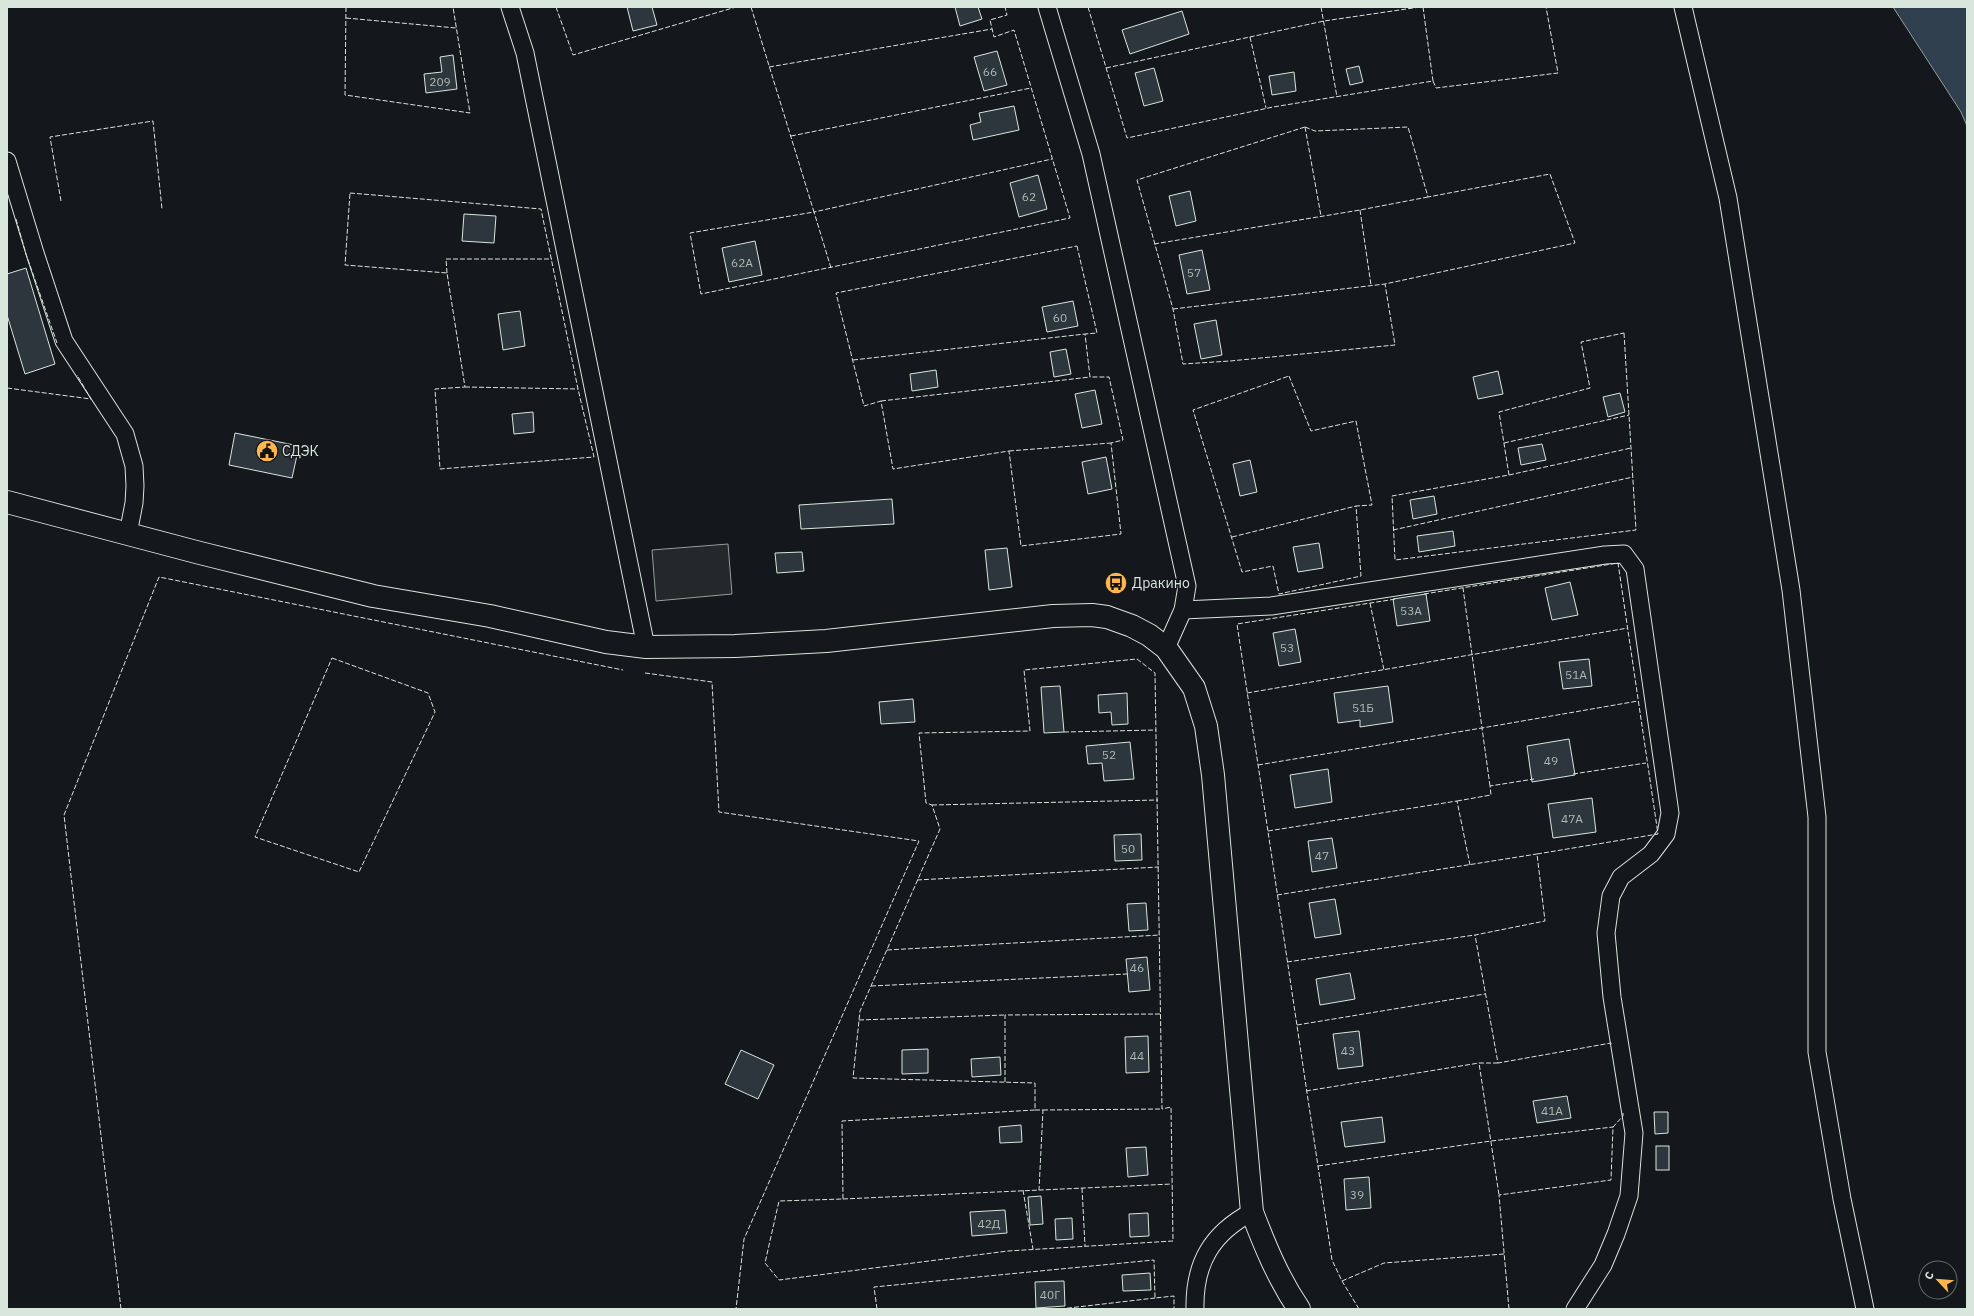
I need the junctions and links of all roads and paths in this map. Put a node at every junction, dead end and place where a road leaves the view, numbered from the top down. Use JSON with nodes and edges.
{"nodes":[{"id":1,"x":510,"y":7,"type":"edge"},
{"id":2,"x":1047,"y":7,"type":"edge"},
{"id":3,"x":1682,"y":7,"type":"edge"},
{"id":4,"x":7,"y":161,"type":"edge"},
{"id":5,"x":7,"y":502,"type":"edge"},
{"id":6,"x":128,"y":534,"type":"junction"},
{"id":7,"x":1183,"y":610,"type":"junction"},
{"id":8,"x":646,"y":647,"type":"junction"},
{"id":9,"x":1166,"y":648,"type":"junction"},
{"id":10,"x":1252,"y":1212,"type":"junction"},
{"id":11,"x":1195,"y":1309,"type":"edge"},
{"id":12,"x":1299,"y":1309,"type":"edge"},
{"id":13,"x":1575,"y":1309,"type":"edge"},
{"id":14,"x":1865,"y":1309,"type":"edge"}],
"edges":[{"from":1,"to":8,"type":"street"},
{"from":2,"to":7,"type":"street"},
{"from":3,"to":14,"type":"street"},
{"from":4,"to":6,"type":"street"},
{"from":5,"to":6,"type":"main road"},
{"from":6,"to":8,"type":"main road"},
{"from":7,"to":9,"type":"street"},
{"from":7,"to":13,"type":"street"},
{"from":8,"to":9,"type":"main road"},
{"from":9,"to":10,"type":"main road"},
{"from":10,"to":11,"type":"street"},
{"from":10,"to":12,"type":"main road"}]}
